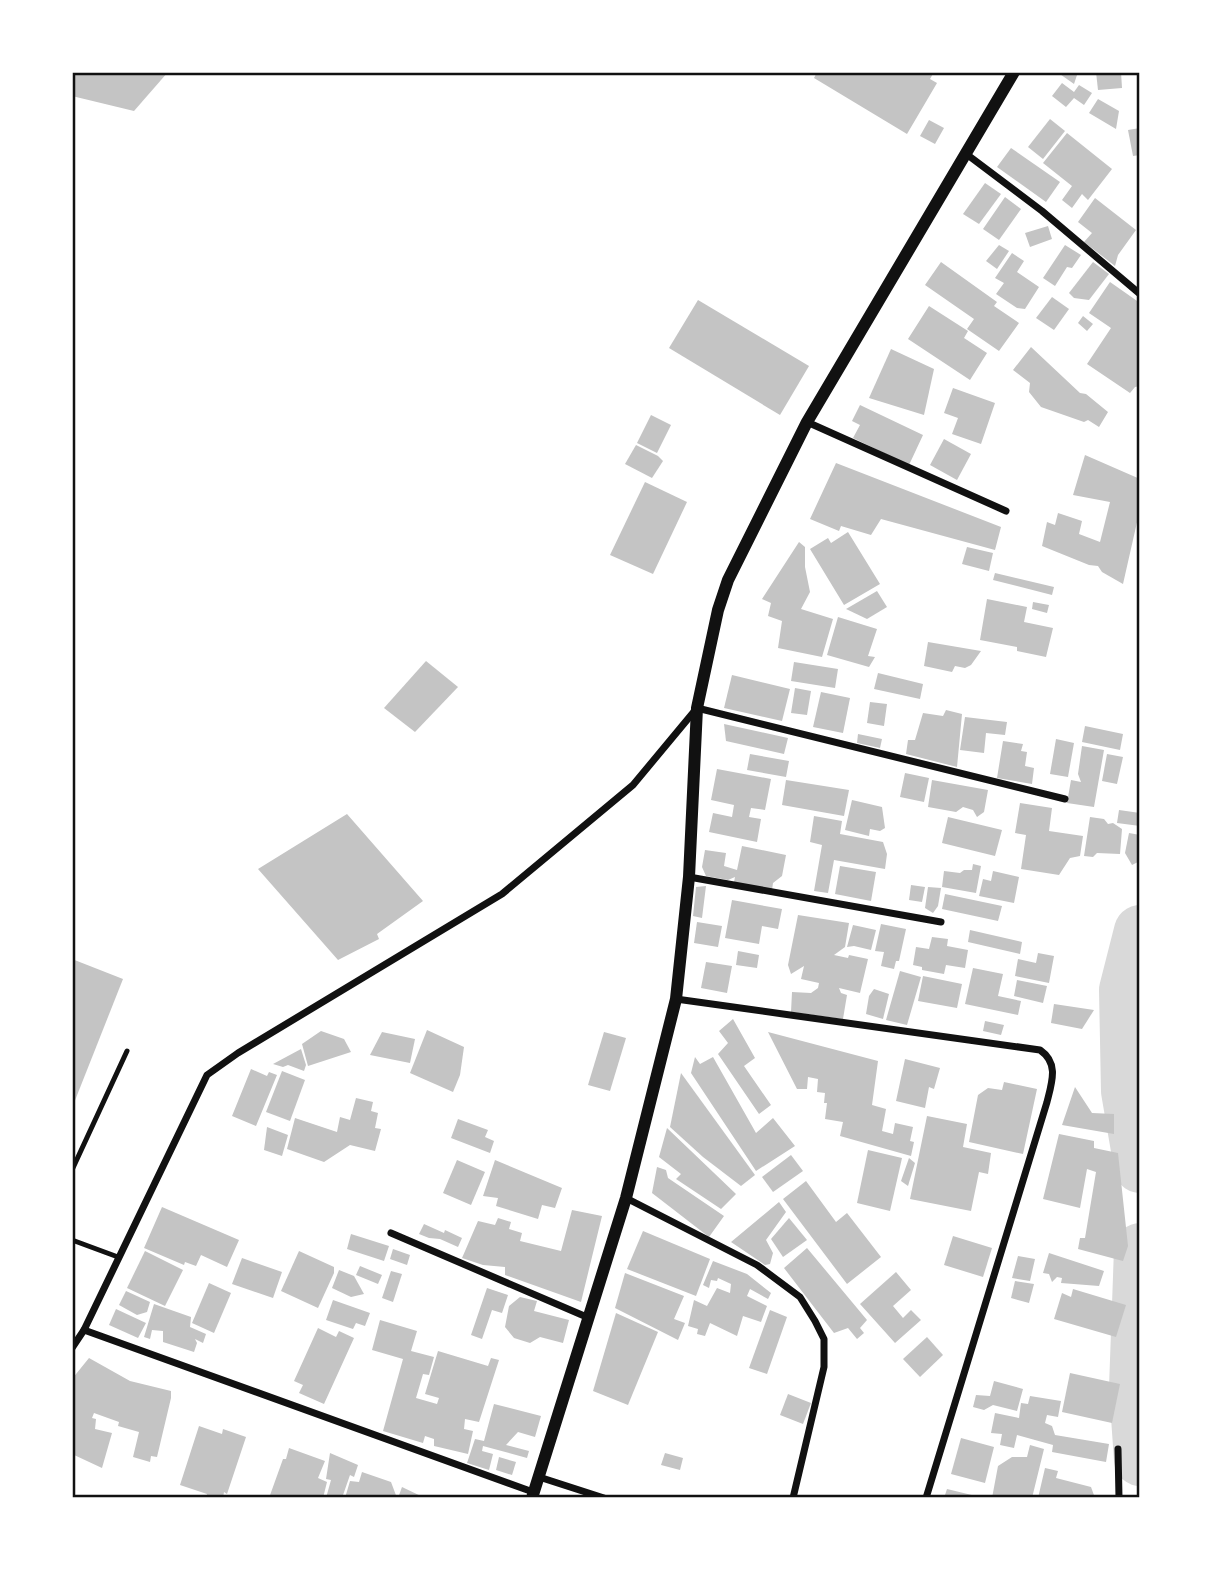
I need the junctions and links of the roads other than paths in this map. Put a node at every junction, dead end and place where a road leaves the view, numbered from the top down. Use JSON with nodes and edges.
{"nodes":[{"id":1,"x":1014,"y":72,"type":"edge"},
{"id":2,"x":964,"y":153,"type":"junction"},
{"id":3,"x":1140,"y":294,"type":"edge"},
{"id":4,"x":807,"y":422,"type":"junction"},
{"id":5,"x":1006,"y":512,"type":"dead end"},
{"id":6,"x":697,"y":708,"type":"junction"},
{"id":7,"x":1065,"y":799,"type":"dead end"},
{"id":8,"x":689,"y":877,"type":"junction"},
{"id":9,"x":941,"y":922,"type":"dead end"},
{"id":10,"x":676,"y":999,"type":"junction"},
{"id":11,"x":127,"y":1051,"type":"dead end"},
{"id":12,"x":72,"y":1170,"type":"edge"},
{"id":13,"x":626,"y":1198,"type":"junction"},
{"id":14,"x":391,"y":1233,"type":"dead end"},
{"id":15,"x":72,"y":1240,"type":"edge"},
{"id":16,"x":118,"y":1258,"type":"junction"},
{"id":17,"x":589,"y":1318,"type":"junction"},
{"id":18,"x":83,"y":1330,"type":"junction"},
{"id":19,"x":72,"y":1348,"type":"edge"},
{"id":20,"x":1118,"y":1450,"type":"dead end"},
{"id":21,"x":539,"y":1477,"type":"junction"},
{"id":22,"x":533,"y":1495,"type":"edge"},
{"id":23,"x":604,"y":1498,"type":"edge"},
{"id":24,"x":793,"y":1498,"type":"edge"},
{"id":25,"x":926,"y":1498,"type":"edge"},
{"id":26,"x":1119,"y":1498,"type":"edge"}],
"edges":[{"from":1,"to":2,"type":"street"},
{"from":2,"to":3,"type":"street"},
{"from":2,"to":4,"type":"street"},
{"from":4,"to":5,"type":"street"},
{"from":4,"to":6,"type":"street"},
{"from":6,"to":7,"type":"street"},
{"from":6,"to":8,"type":"street"},
{"from":6,"to":16,"type":"street"},
{"from":8,"to":9,"type":"street"},
{"from":8,"to":10,"type":"street"},
{"from":10,"to":13,"type":"street"},
{"from":10,"to":25,"type":"street"},
{"from":11,"to":12,"type":"lane"},
{"from":13,"to":17,"type":"street"},
{"from":13,"to":24,"type":"street"},
{"from":14,"to":17,"type":"street"},
{"from":15,"to":16,"type":"lane"},
{"from":16,"to":18,"type":"street"},
{"from":17,"to":21,"type":"street"},
{"from":18,"to":19,"type":"street"},
{"from":18,"to":22,"type":"street"},
{"from":20,"to":26,"type":"street"},
{"from":21,"to":22,"type":"street"},
{"from":21,"to":23,"type":"street"}]}
